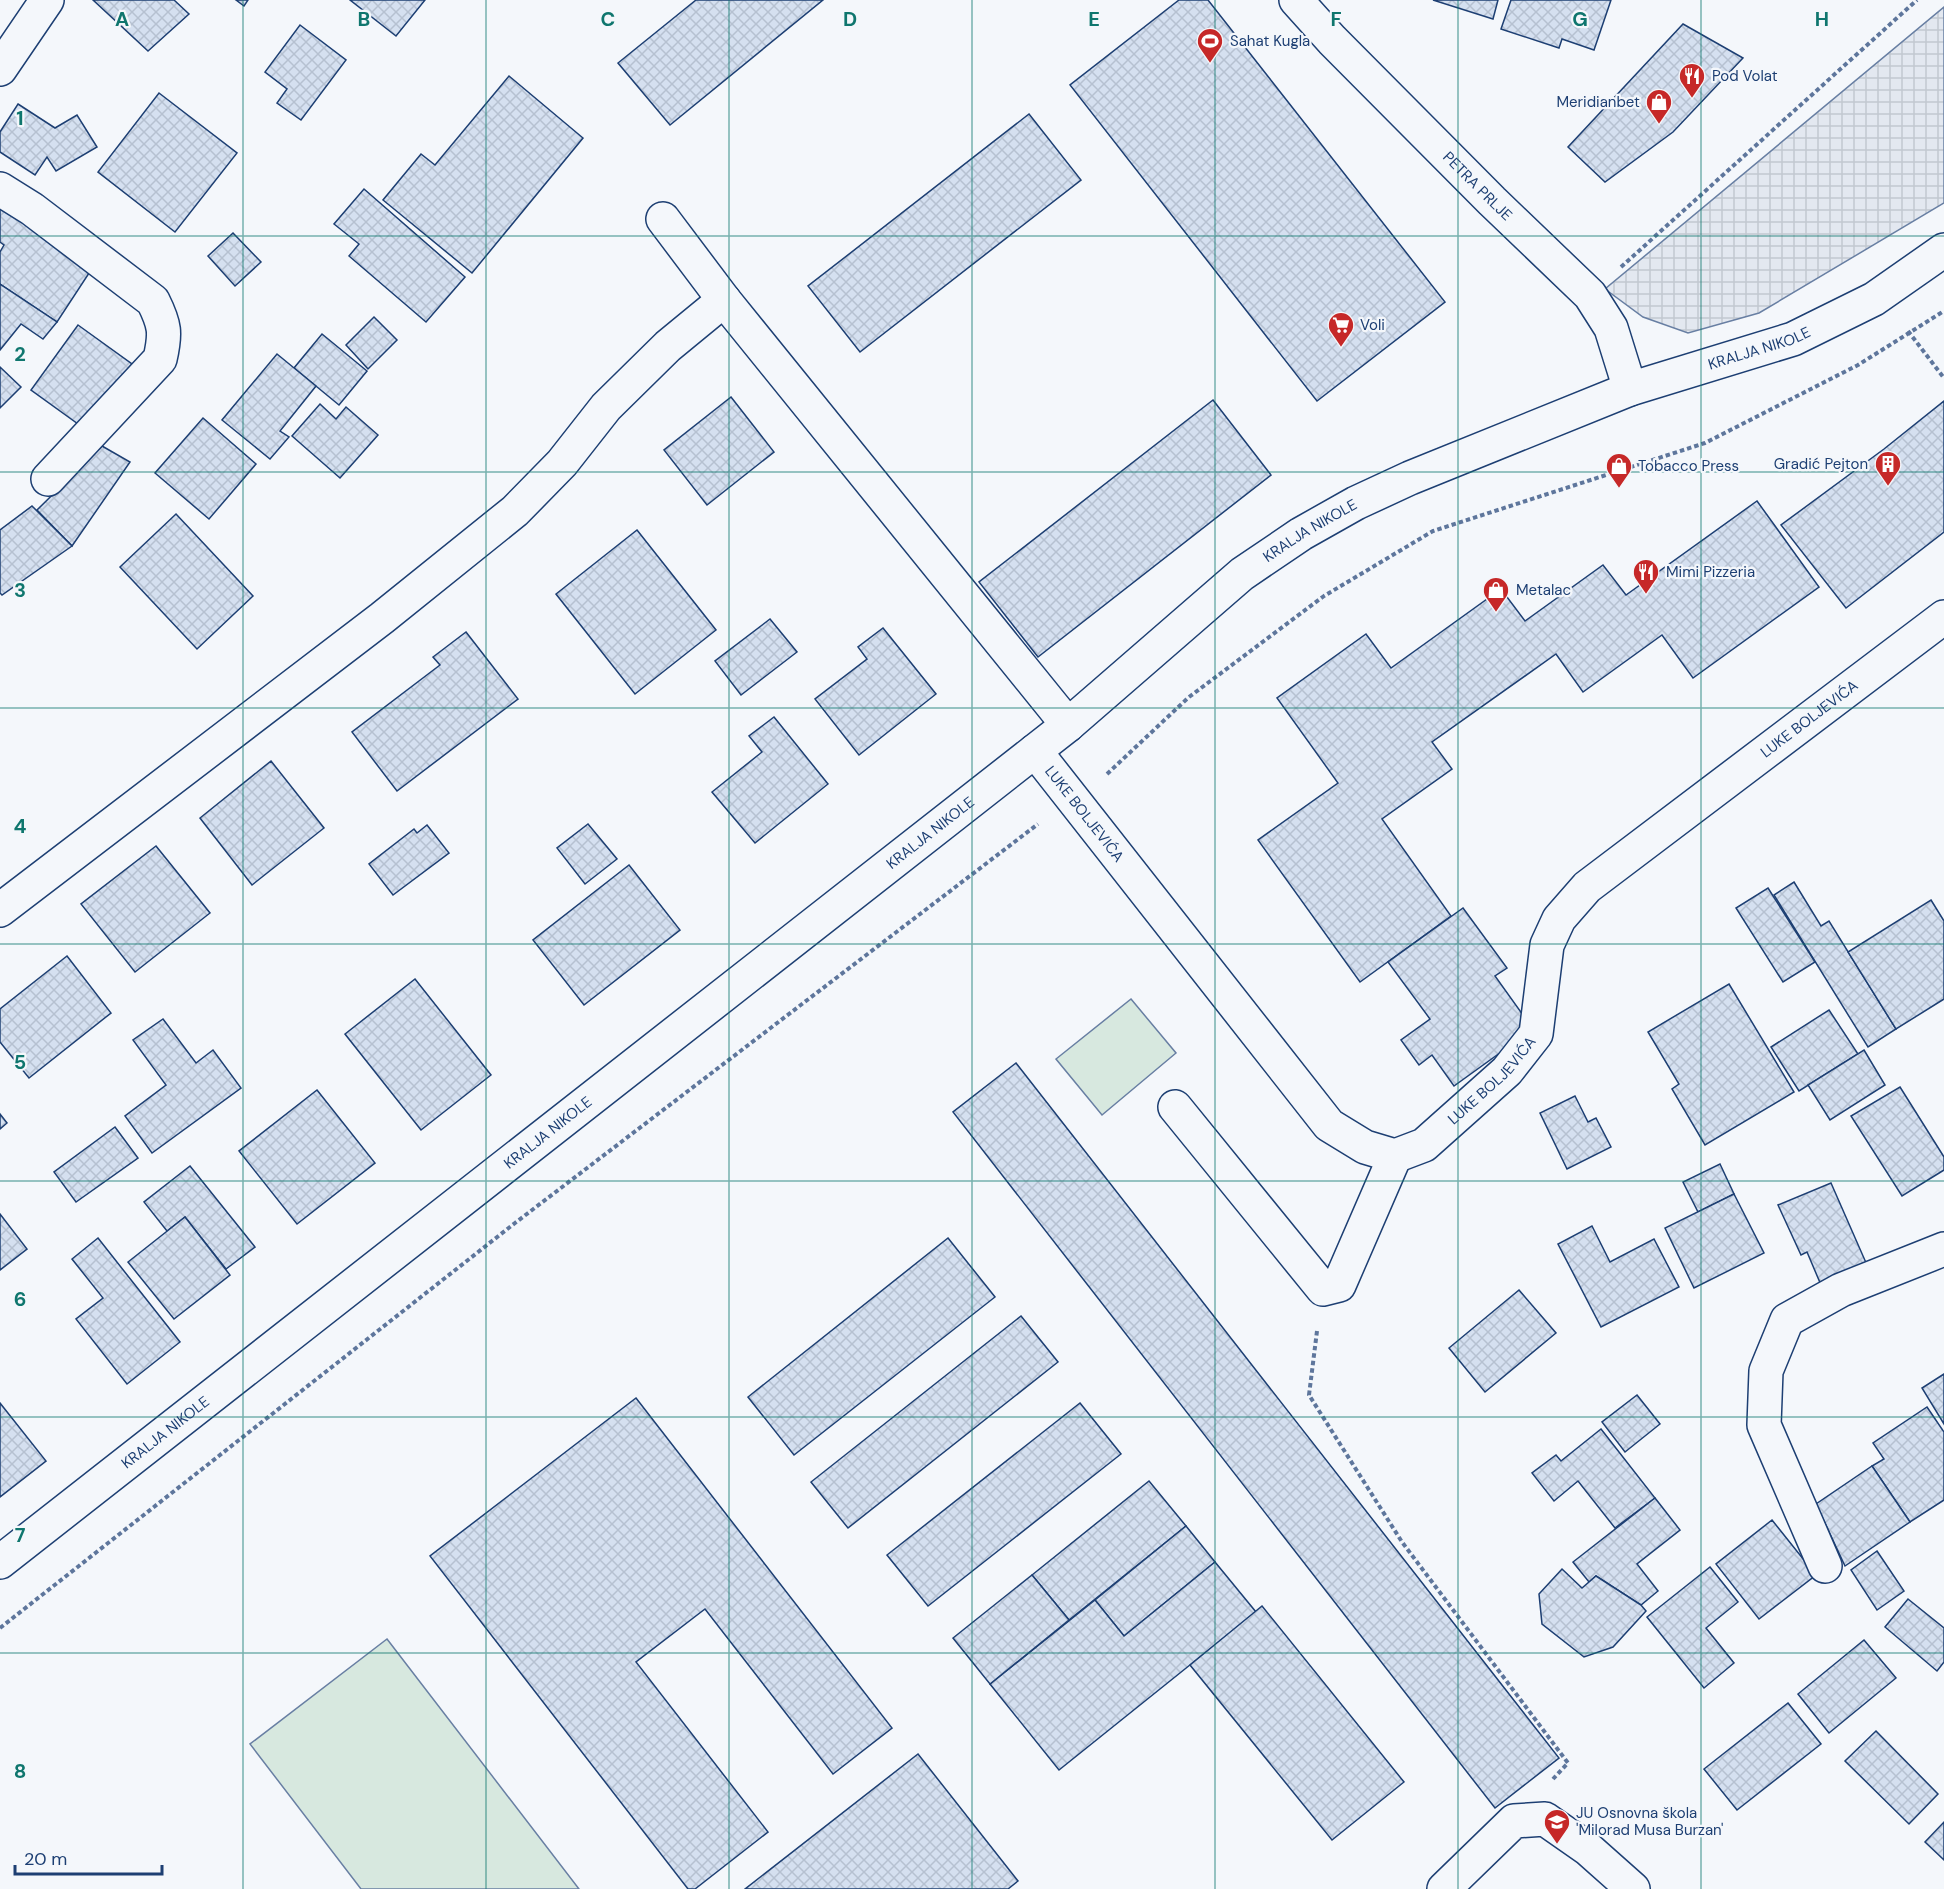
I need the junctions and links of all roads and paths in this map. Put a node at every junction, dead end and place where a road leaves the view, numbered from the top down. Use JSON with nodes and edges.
{"nodes":[{"id":1,"x":47,"y":0,"type":"edge"},
{"id":2,"x":1296,"y":0,"type":"edge"},
{"id":3,"x":1917,"y":0,"type":"edge"},
{"id":4,"x":0,"y":69,"type":"edge"},
{"id":5,"x":0,"y":189,"type":"edge"},
{"id":6,"x":663,"y":219,"type":"dead end"},
{"id":7,"x":1944,"y":250,"type":"edge"},
{"id":8,"x":1880,"y":294,"type":"junction"},
{"id":9,"x":1590,"y":295,"type":"junction"},
{"id":10,"x":724,"y":300,"type":"junction"},
{"id":11,"x":1944,"y":311,"type":"edge"},
{"id":12,"x":1909,"y":333,"type":"junction"},
{"id":13,"x":1944,"y":378,"type":"edge"},
{"id":14,"x":1630,"y":389,"type":"junction"},
{"id":15,"x":48,"y":479,"type":"dead end"},
{"id":16,"x":1944,"y":617,"type":"edge"},
{"id":17,"x":1068,"y":725,"type":"junction"},
{"id":18,"x":1035,"y":750,"type":"junction"},
{"id":19,"x":1101,"y":779,"type":"dead end"},
{"id":20,"x":1009,"y":845,"type":"dead end"},
{"id":21,"x":0,"y":910,"type":"edge"},
{"id":22,"x":1175,"y":1107,"type":"dead end"},
{"id":23,"x":1395,"y":1156,"type":"junction"},
{"id":24,"x":1944,"y":1249,"type":"edge"},
{"id":25,"x":1323,"y":1289,"type":"junction"},
{"id":26,"x":0,"y":1562,"type":"edge"},
{"id":27,"x":1825,"y":1566,"type":"dead end"},
{"id":28,"x":0,"y":1628,"type":"edge"},
{"id":29,"x":1514,"y":1821,"type":"junction"},
{"id":30,"x":1444,"y":1889,"type":"edge"},
{"id":31,"x":1633,"y":1889,"type":"edge"}],
"edges":[{"from":1,"to":4,"type":"street"},
{"from":2,"to":9,"type":"street","name":"PETRA PRLJE"},
{"from":3,"to":9,"type":"path"},
{"from":5,"to":15,"type":"street"},
{"from":6,"to":10,"type":"street"},
{"from":7,"to":8,"type":"street","name":"KRALJA NIKOLE"},
{"from":8,"to":12,"type":"path"},
{"from":8,"to":14,"type":"street","name":"KRALJA NIKOLE"},
{"from":9,"to":14,"type":"street","name":"PETRA PRLJE"},
{"from":10,"to":17,"type":"street"},
{"from":10,"to":21,"type":"street"},
{"from":11,"to":12,"type":"path"},
{"from":12,"to":13,"type":"path"},
{"from":12,"to":19,"type":"path"},
{"from":14,"to":17,"type":"street","name":"KRALJA NIKOLE"},
{"from":16,"to":23,"type":"street","name":"LUKE BOLJEVIĆA"},
{"from":17,"to":18,"type":"street","name":"KRALJA NIKOLE"},
{"from":18,"to":23,"type":"street","name":"LUKE BOLJEVIĆA"},
{"from":18,"to":26,"type":"street","name":"KRALJA NIKOLE"},
{"from":20,"to":28,"type":"path"},
{"from":22,"to":25,"type":"street"},
{"from":23,"to":25,"type":"street"},
{"from":24,"to":27,"type":"street"},
{"from":25,"to":29,"type":"path"},
{"from":29,"to":30,"type":"street"},
{"from":29,"to":31,"type":"street"}]}
